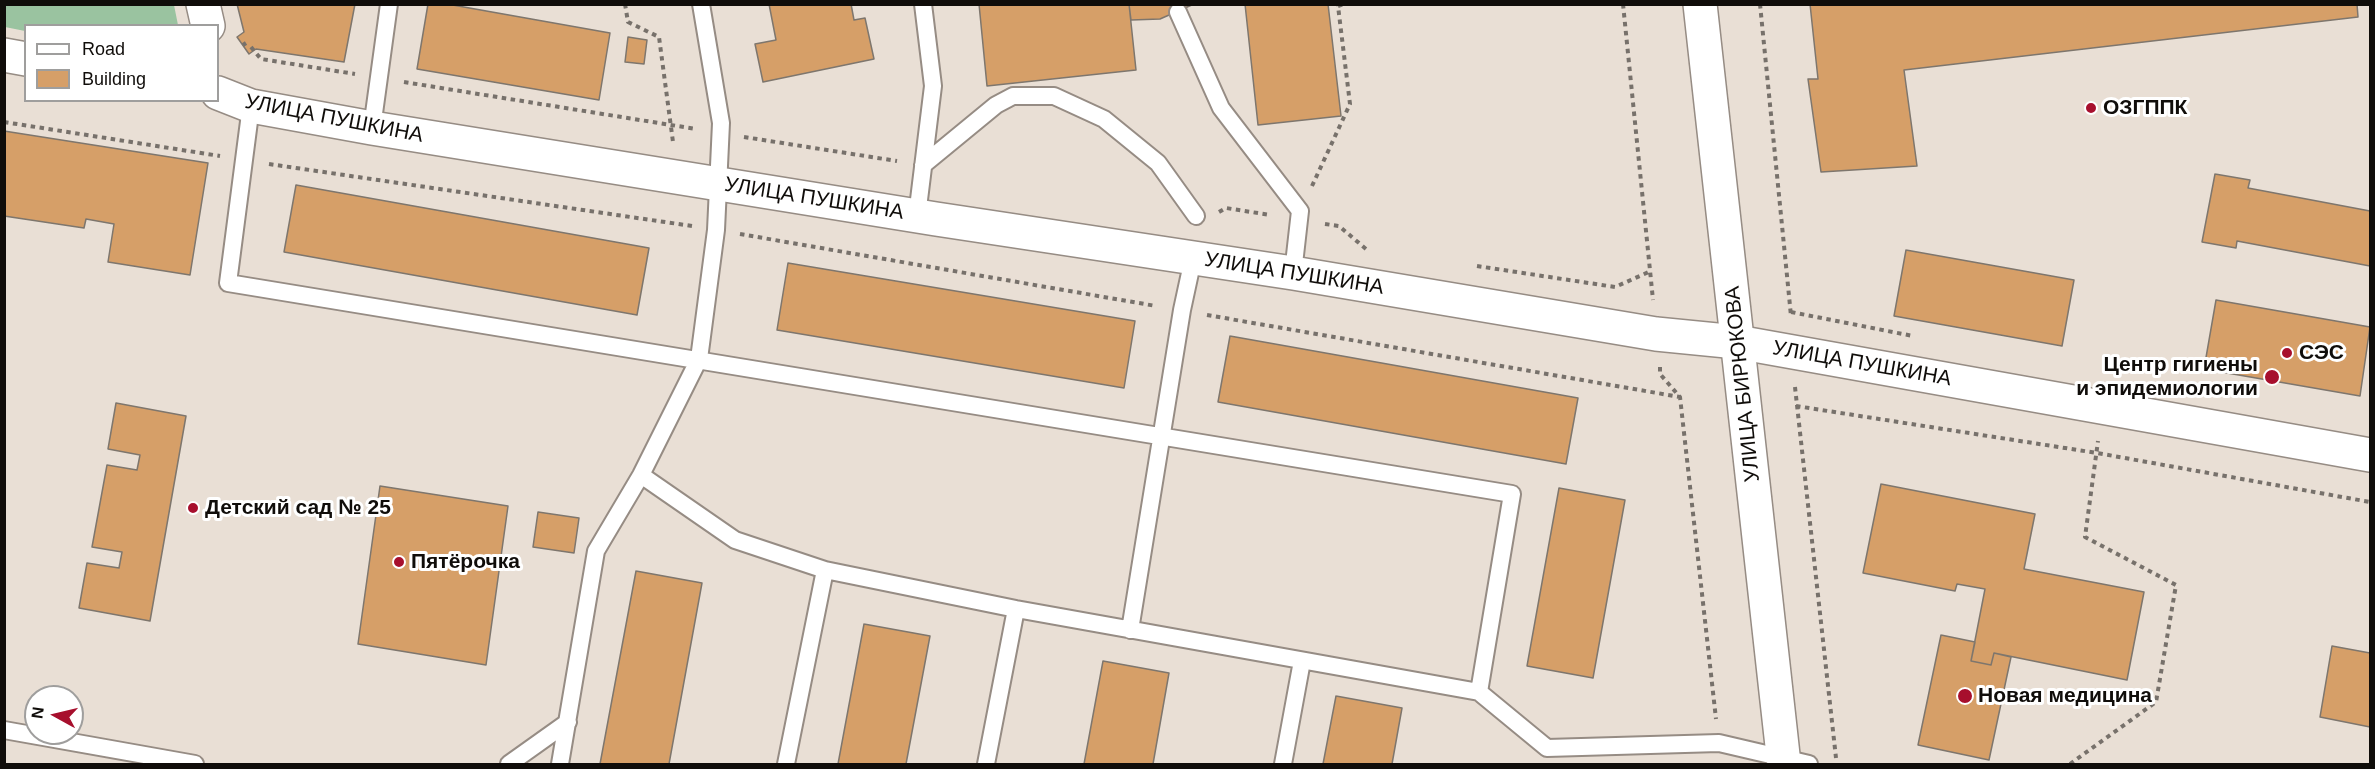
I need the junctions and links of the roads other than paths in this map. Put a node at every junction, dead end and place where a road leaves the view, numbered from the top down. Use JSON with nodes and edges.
{"nodes":[{"id":1,"x":203,"y":4,"type":"edge"},
{"id":2,"x":390,"y":4,"type":"edge"},
{"id":3,"x":702,"y":4,"type":"edge"},
{"id":4,"x":923,"y":4,"type":"edge"},
{"id":5,"x":1700,"y":4,"type":"edge"},
{"id":6,"x":1178,"y":12,"type":"dead end"},
{"id":7,"x":208,"y":24,"type":"edge"},
{"id":8,"x":4,"y":55,"type":"edge"},
{"id":9,"x":24,"y":58,"type":"edge"},
{"id":10,"x":219,"y":93,"type":"edge"},
{"id":11,"x":251,"y":106,"type":"junction"},
{"id":12,"x":372,"y":128,"type":"junction"},
{"id":13,"x":923,"y":165,"type":"junction"},
{"id":14,"x":719,"y":183,"type":"junction"},
{"id":15,"x":917,"y":216,"type":"junction"},
{"id":16,"x":1196,"y":216,"type":"dead end"},
{"id":17,"x":1193,"y":259,"type":"junction"},
{"id":18,"x":1293,"y":273,"type":"junction"},
{"id":19,"x":1737,"y":342,"type":"junction"},
{"id":20,"x":699,"y":359,"type":"junction"},
{"id":21,"x":1163,"y":436,"type":"junction"},
{"id":22,"x":2370,"y":455,"type":"edge"},
{"id":23,"x":641,"y":475,"type":"junction"},
{"id":24,"x":825,"y":570,"type":"junction"},
{"id":25,"x":1016,"y":609,"type":"junction"},
{"id":26,"x":1130,"y":630,"type":"junction"},
{"id":27,"x":1302,"y":661,"type":"junction"},
{"id":28,"x":1479,"y":692,"type":"junction"},
{"id":29,"x":568,"y":722,"type":"junction"},
{"id":30,"x":4,"y":730,"type":"edge"},
{"id":31,"x":1792,"y":763,"type":"edge"},
{"id":32,"x":195,"y":765,"type":"edge"},
{"id":33,"x":509,"y":765,"type":"edge"},
{"id":34,"x":560,"y":765,"type":"edge"},
{"id":35,"x":786,"y":765,"type":"edge"},
{"id":36,"x":986,"y":765,"type":"edge"},
{"id":37,"x":1283,"y":765,"type":"edge"}],
"edges":[{"from":1,"to":7,"type":"street"},
{"from":2,"to":12,"type":"lane"},
{"from":3,"to":14,"type":"lane"},
{"from":4,"to":13,"type":"lane"},
{"from":5,"to":19,"type":"street","name":"УЛИЦА БИРЮКОВА"},
{"from":6,"to":18,"type":"lane"},
{"from":8,"to":9,"type":"street"},
{"from":10,"to":11,"type":"street","name":"УЛИЦА ПУШКИНА"},
{"from":11,"to":12,"type":"street","name":"УЛИЦА ПУШКИНА"},
{"from":11,"to":20,"type":"lane"},
{"from":12,"to":14,"type":"street","name":"УЛИЦА ПУШКИНА"},
{"from":13,"to":15,"type":"lane"},
{"from":13,"to":16,"type":"lane"},
{"from":14,"to":15,"type":"street","name":"УЛИЦА ПУШКИНА"},
{"from":14,"to":20,"type":"lane"},
{"from":15,"to":17,"type":"street","name":"УЛИЦА ПУШКИНА"},
{"from":17,"to":18,"type":"street","name":"УЛИЦА ПУШКИНА"},
{"from":17,"to":21,"type":"lane"},
{"from":18,"to":19,"type":"street","name":"УЛИЦА ПУШКИНА"},
{"from":19,"to":22,"type":"street","name":"УЛИЦА ПУШКИНА"},
{"from":19,"to":31,"type":"street","name":"УЛИЦА БИРЮКОВА"},
{"from":20,"to":21,"type":"lane"},
{"from":20,"to":23,"type":"lane"},
{"from":21,"to":26,"type":"lane"},
{"from":21,"to":28,"type":"lane"},
{"from":23,"to":24,"type":"lane"},
{"from":23,"to":29,"type":"lane"},
{"from":24,"to":25,"type":"lane"},
{"from":24,"to":35,"type":"lane"},
{"from":25,"to":26,"type":"lane"},
{"from":25,"to":36,"type":"lane"},
{"from":26,"to":27,"type":"lane"},
{"from":27,"to":28,"type":"lane"},
{"from":27,"to":37,"type":"lane"},
{"from":28,"to":31,"type":"lane"},
{"from":29,"to":33,"type":"lane"},
{"from":29,"to":34,"type":"lane"},
{"from":30,"to":32,"type":"lane"}]}
